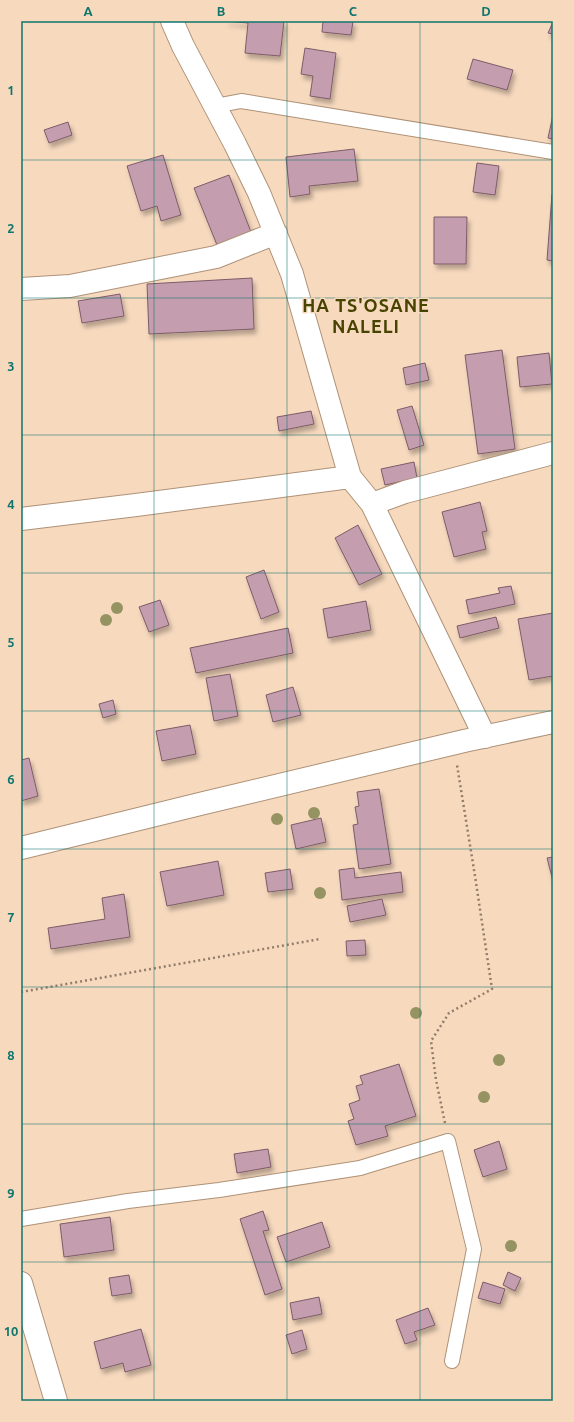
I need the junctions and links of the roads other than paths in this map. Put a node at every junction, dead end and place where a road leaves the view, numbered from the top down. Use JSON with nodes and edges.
{"nodes":[{"id":1,"x":172,"y":21,"type":"edge"},
{"id":2,"x":215,"y":106,"type":"junction"},
{"id":3,"x":553,"y":152,"type":"edge"},
{"id":4,"x":276,"y":233,"type":"junction"},
{"id":5,"x":21,"y":289,"type":"edge"},
{"id":6,"x":553,"y":453,"type":"edge"},
{"id":7,"x":350,"y":477,"type":"junction"},
{"id":8,"x":372,"y":504,"type":"junction"},
{"id":9,"x":21,"y":518,"type":"edge"},
{"id":10,"x":553,"y":722,"type":"edge"},
{"id":11,"x":485,"y":737,"type":"junction"},
{"id":12,"x":21,"y":848,"type":"edge"},
{"id":13,"x":21,"y":1219,"type":"edge"},
{"id":14,"x":21,"y":1283,"type":"edge"},
{"id":15,"x":452,"y":1361,"type":"dead end"},
{"id":16,"x":56,"y":1401,"type":"edge"}],
"edges":[{"from":1,"to":2,"type":"street"},
{"from":2,"to":3,"type":"lane"},
{"from":2,"to":4,"type":"street"},
{"from":4,"to":5,"type":"street"},
{"from":4,"to":7,"type":"street"},
{"from":6,"to":8,"type":"street"},
{"from":7,"to":8,"type":"street"},
{"from":7,"to":9,"type":"street"},
{"from":8,"to":11,"type":"street"},
{"from":10,"to":11,"type":"street"},
{"from":11,"to":12,"type":"street"},
{"from":13,"to":15,"type":"lane"},
{"from":14,"to":16,"type":"street"}]}
